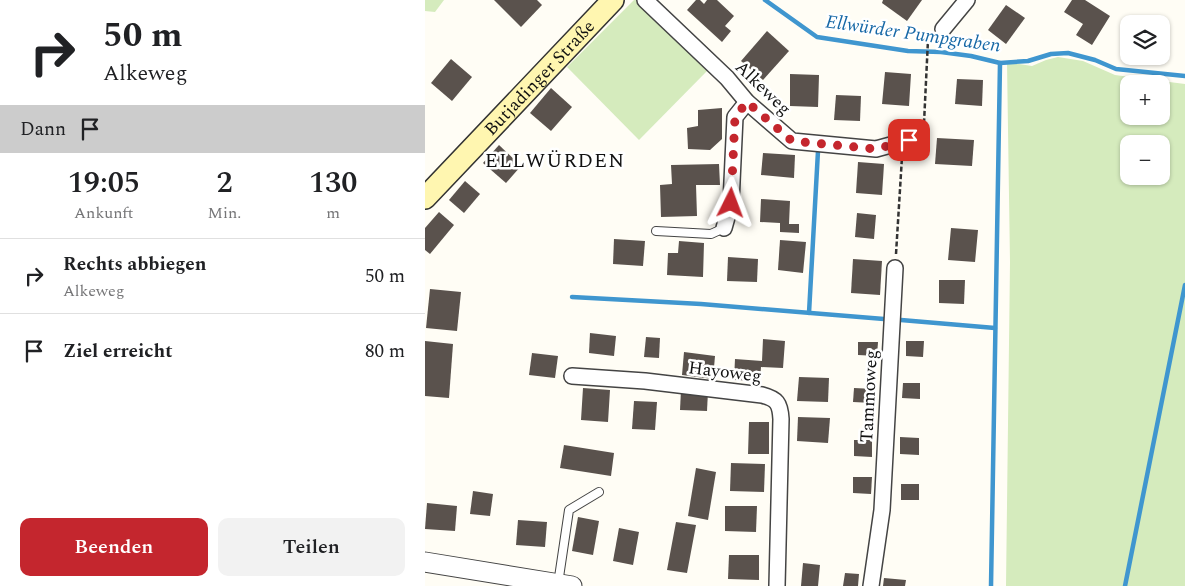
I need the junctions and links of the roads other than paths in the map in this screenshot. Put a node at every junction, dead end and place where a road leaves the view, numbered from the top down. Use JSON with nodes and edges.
{"nodes":[{"id":1,"x":613,"y":0,"type":"edge"},
{"id":2,"x":645,"y":0,"type":"edge"},
{"id":3,"x":967,"y":0,"type":"edge"},
{"id":4,"x":943,"y":29,"type":"dead end"},
{"id":5,"x":747,"y":102,"type":"junction"},
{"id":6,"x":909,"y":140,"type":"dead end"},
{"id":7,"x":425,"y":198,"type":"edge"},
{"id":8,"x":724,"y":228,"type":"joint"},
{"id":9,"x":656,"y":231,"type":"dead end"},
{"id":10,"x":895,"y":268,"type":"road end"},
{"id":11,"x":571,"y":376,"type":"dead end"},
{"id":12,"x":599,"y":492,"type":"dead end"},
{"id":13,"x":425,"y":562,"type":"edge"},
{"id":14,"x":565,"y":585,"type":"edge"},
{"id":15,"x":777,"y":586,"type":"edge"},
{"id":16,"x":871,"y":586,"type":"edge"}],
"edges":[{"from":1,"to":7,"type":"main road","name":"Butjadinger Straße"},
{"from":2,"to":5,"type":"street","name":"Alkeweg"},
{"from":3,"to":4,"type":"street"},
{"from":5,"to":6,"type":"street","name":"Alkeweg"},
{"from":5,"to":8,"type":"street"},
{"from":8,"to":9,"type":"lane"},
{"from":10,"to":16,"type":"street","name":"Tammoweg"},
{"from":11,"to":15,"type":"street","name":"Hayoweg"},
{"from":12,"to":14,"type":"lane"},
{"from":13,"to":14,"type":"street"}]}
